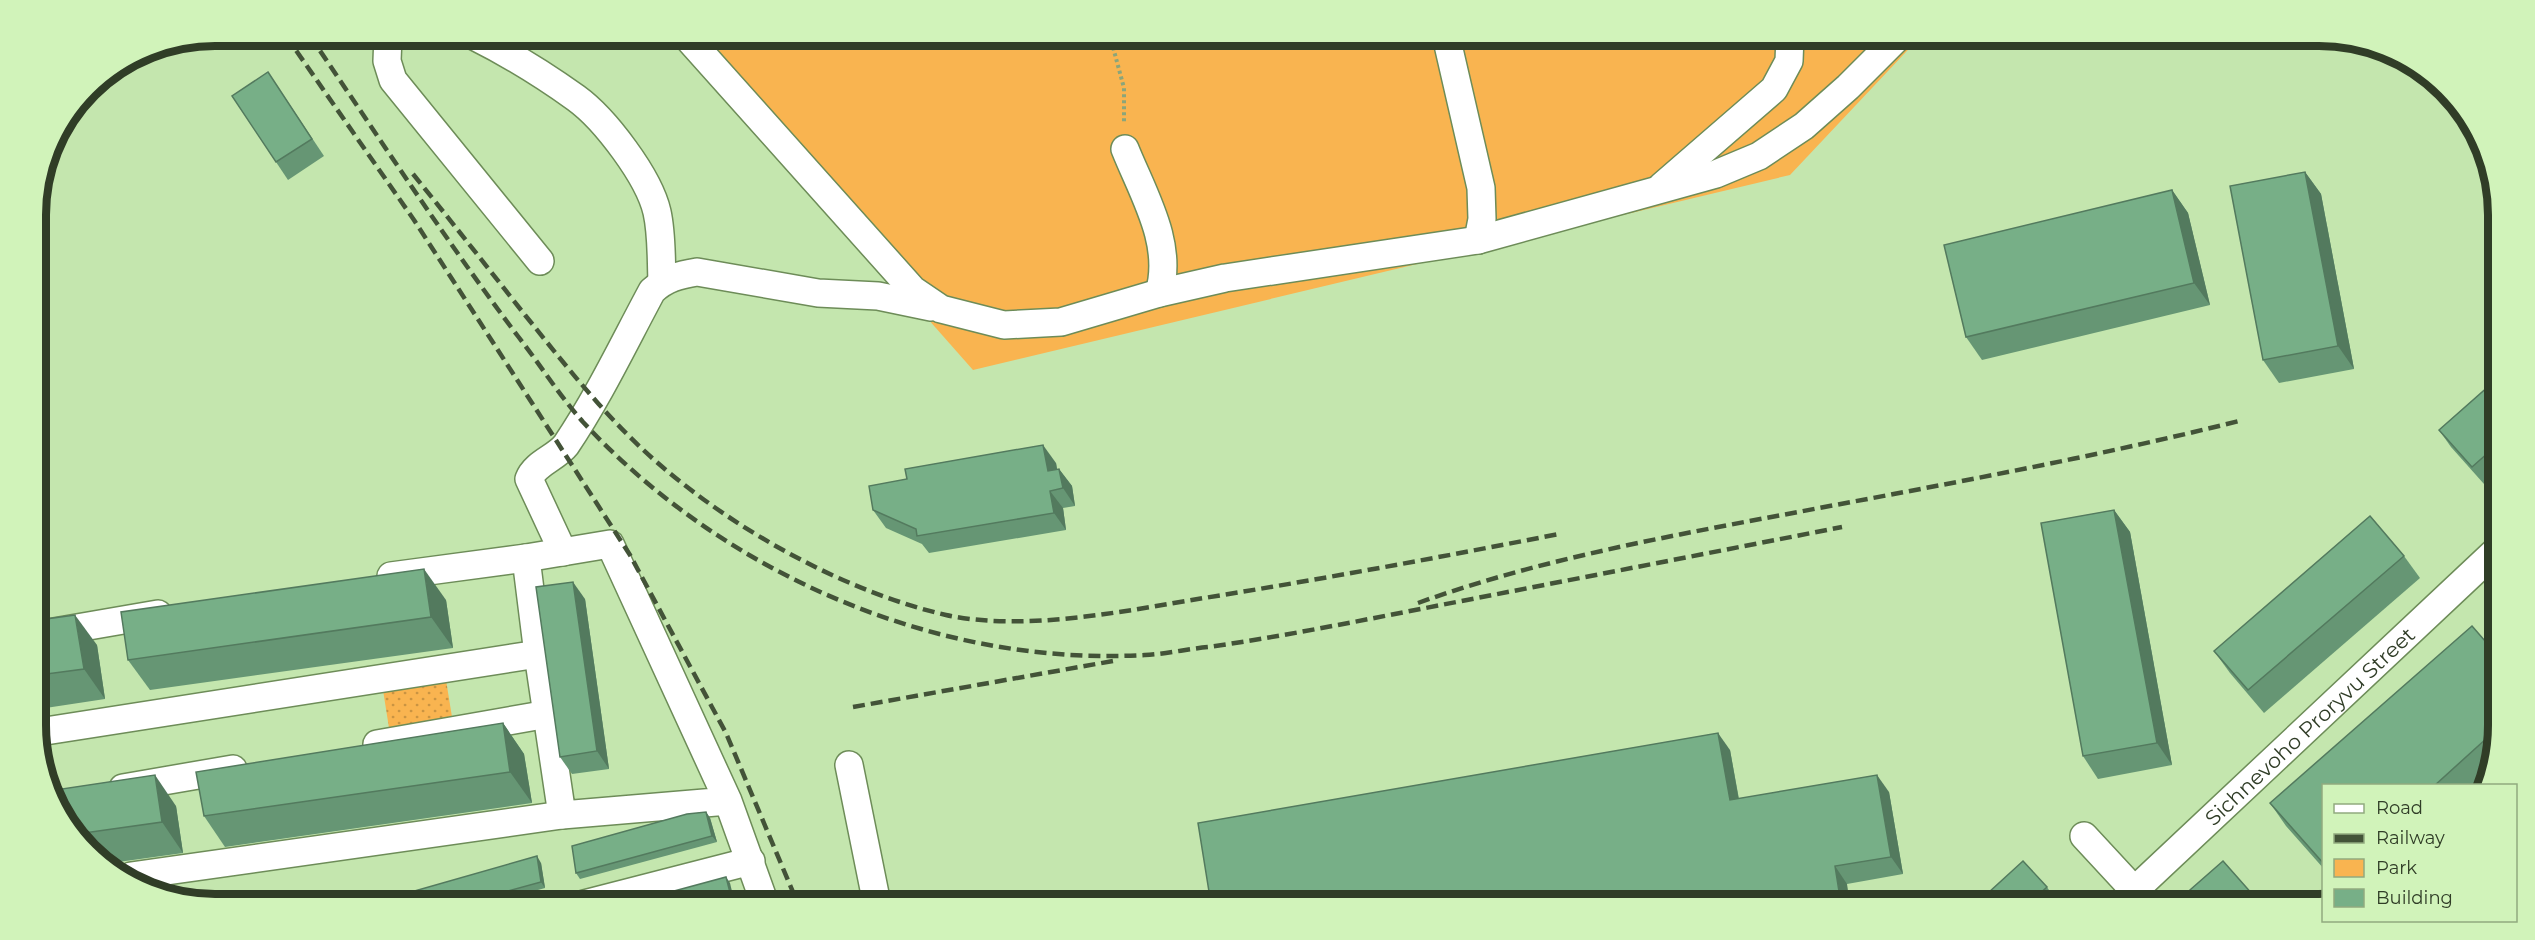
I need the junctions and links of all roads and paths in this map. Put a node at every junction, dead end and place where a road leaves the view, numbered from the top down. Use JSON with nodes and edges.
{"nodes":[{"id":1,"x":1448,"y":46,"type":"edge"},
{"id":2,"x":1790,"y":46,"type":"edge"},
{"id":3,"x":1889,"y":46,"type":"edge"},
{"id":4,"x":388,"y":47,"type":"edge"},
{"id":5,"x":495,"y":47,"type":"edge"},
{"id":6,"x":696,"y":47,"type":"edge"},
{"id":7,"x":1113,"y":47,"type":"edge"},
{"id":8,"x":1125,"y":149,"type":"joint"},
{"id":9,"x":1655,"y":192,"type":"junction"},
{"id":10,"x":1478,"y":240,"type":"junction"},
{"id":11,"x":540,"y":261,"type":"dead end"},
{"id":12,"x":662,"y":281,"type":"junction"},
{"id":13,"x":1159,"y":293,"type":"junction"},
{"id":14,"x":940,"y":309,"type":"junction"},
{"id":15,"x":563,"y":552,"type":"junction"},
{"id":16,"x":526,"y":558,"type":"junction"},
{"id":17,"x":2488,"y":559,"type":"edge"},
{"id":18,"x":361,"y":580,"type":"edge"},
{"id":19,"x":188,"y":608,"type":"edge"},
{"id":20,"x":46,"y":633,"type":"edge"},
{"id":21,"x":538,"y":654,"type":"junction"},
{"id":22,"x":548,"y":714,"type":"junction"},
{"id":23,"x":47,"y":731,"type":"edge"},
{"id":24,"x":350,"y":748,"type":"edge"},
{"id":25,"x":257,"y":765,"type":"edge"},
{"id":26,"x":849,"y":765,"type":"dead end"},
{"id":27,"x":94,"y":793,"type":"edge"},
{"id":28,"x":728,"y":801,"type":"junction"},
{"id":29,"x":562,"y":815,"type":"junction"},
{"id":30,"x":2084,"y":836,"type":"dead end"},
{"id":31,"x":751,"y":861,"type":"junction"},
{"id":32,"x":139,"y":875,"type":"edge"},
{"id":33,"x":2124,"y":893,"type":"edge"},
{"id":34,"x":2131,"y":893,"type":"edge"},
{"id":35,"x":624,"y":894,"type":"edge"},
{"id":36,"x":762,"y":894,"type":"edge"},
{"id":37,"x":875,"y":894,"type":"edge"}],
"edges":[{"from":1,"to":10,"type":"street"},
{"from":2,"to":9,"type":"street"},
{"from":3,"to":9,"type":"street"},
{"from":4,"to":11,"type":"street"},
{"from":5,"to":12,"type":"street"},
{"from":6,"to":14,"type":"street"},
{"from":7,"to":8,"type":"path"},
{"from":8,"to":13,"type":"street"},
{"from":9,"to":10,"type":"street"},
{"from":10,"to":13,"type":"street"},
{"from":12,"to":14,"type":"street"},
{"from":12,"to":15,"type":"street"},
{"from":13,"to":14,"type":"street"},
{"from":15,"to":16,"type":"street"},
{"from":15,"to":28,"type":"street"},
{"from":16,"to":18,"type":"street"},
{"from":16,"to":21,"type":"street"},
{"from":17,"to":34,"type":"street","name":"Sichnevoho Proryvu Street"},
{"from":19,"to":20,"type":"street"},
{"from":21,"to":22,"type":"street"},
{"from":21,"to":23,"type":"street"},
{"from":22,"to":24,"type":"street"},
{"from":22,"to":29,"type":"street"},
{"from":25,"to":27,"type":"street"},
{"from":26,"to":37,"type":"street"},
{"from":28,"to":29,"type":"street"},
{"from":28,"to":31,"type":"street"},
{"from":29,"to":32,"type":"street"},
{"from":30,"to":33,"type":"street"},
{"from":31,"to":35,"type":"street"},
{"from":31,"to":36,"type":"street"}]}
